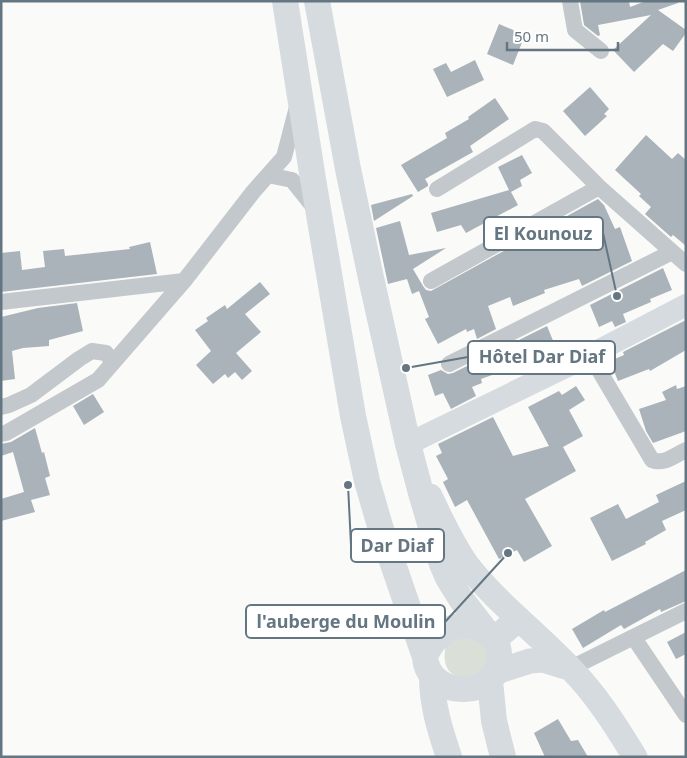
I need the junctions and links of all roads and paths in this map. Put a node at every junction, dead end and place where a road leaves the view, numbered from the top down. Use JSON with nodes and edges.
{"nodes":[{"id":1,"x":285,"y":1,"type":"edge"},
{"id":2,"x":317,"y":1,"type":"edge"},
{"id":3,"x":570,"y":1,"type":"edge"},
{"id":4,"x":601,"y":51,"type":"dead end"},
{"id":5,"x":300,"y":95,"type":"junction"},
{"id":6,"x":268,"y":175,"type":"junction"},
{"id":7,"x":599,"y":187,"type":"junction"},
{"id":8,"x":438,"y":189,"type":"dead end"},
{"id":9,"x":319,"y":212,"type":"junction"},
{"id":10,"x":672,"y":252,"type":"junction"},
{"id":11,"x":686,"y":264,"type":"edge"},
{"id":12,"x":431,"y":281,"type":"dead end"},
{"id":13,"x":184,"y":282,"type":"junction"},
{"id":14,"x":1,"y":302,"type":"edge"},
{"id":15,"x":686,"y":305,"type":"edge"},
{"id":16,"x":590,"y":355,"type":"junction"},
{"id":17,"x":113,"y":363,"type":"junction"},
{"id":18,"x":449,"y":364,"type":"dead end"},
{"id":19,"x":1,"y":406,"type":"edge"},
{"id":20,"x":1,"y":434,"type":"edge"},
{"id":21,"x":409,"y":450,"type":"junction"},
{"id":22,"x":686,"y":450,"type":"edge"},
{"id":23,"x":686,"y":611,"type":"edge"},
{"id":24,"x":518,"y":619,"type":"junction"},
{"id":25,"x":491,"y":637,"type":"junction"},
{"id":26,"x":634,"y":638,"type":"junction"},
{"id":27,"x":429,"y":667,"type":"junction"},
{"id":28,"x":571,"y":668,"type":"junction"},
{"id":29,"x":493,"y":676,"type":"junction"},
{"id":30,"x":686,"y":716,"type":"edge"},
{"id":31,"x":449,"y":757,"type":"edge"},
{"id":32,"x":503,"y":757,"type":"edge"},
{"id":33,"x":635,"y":757,"type":"edge"}],
"edges":[{"from":1,"to":5,"type":"highway"},
{"from":2,"to":21,"type":"highway"},
{"from":3,"to":4,"type":"street"},
{"from":5,"to":6,"type":"street"},
{"from":5,"to":9,"type":"highway"},
{"from":6,"to":9,"type":"street"},
{"from":6,"to":13,"type":"street"},
{"from":7,"to":8,"type":"street"},
{"from":7,"to":10,"type":"street"},
{"from":7,"to":12,"type":"street"},
{"from":9,"to":27,"type":"highway"},
{"from":10,"to":11,"type":"street"},
{"from":10,"to":18,"type":"street"},
{"from":13,"to":14,"type":"street"},
{"from":13,"to":17,"type":"street"},
{"from":15,"to":16,"type":"main road"},
{"from":16,"to":21,"type":"main road"},
{"from":16,"to":22,"type":"street"},
{"from":17,"to":19,"type":"street"},
{"from":17,"to":20,"type":"street"},
{"from":21,"to":24,"type":"main road"},
{"from":21,"to":25,"type":"highway"},
{"from":23,"to":26,"type":"street"},
{"from":24,"to":25,"type":"highway"},
{"from":24,"to":28,"type":"main road"},
{"from":25,"to":27,"type":"highway"},
{"from":25,"to":29,"type":"highway"},
{"from":26,"to":28,"type":"street"},
{"from":26,"to":30,"type":"street"},
{"from":27,"to":29,"type":"highway"},
{"from":27,"to":31,"type":"highway"},
{"from":28,"to":29,"type":"main road"},
{"from":28,"to":33,"type":"main road"},
{"from":29,"to":32,"type":"highway"}]}
